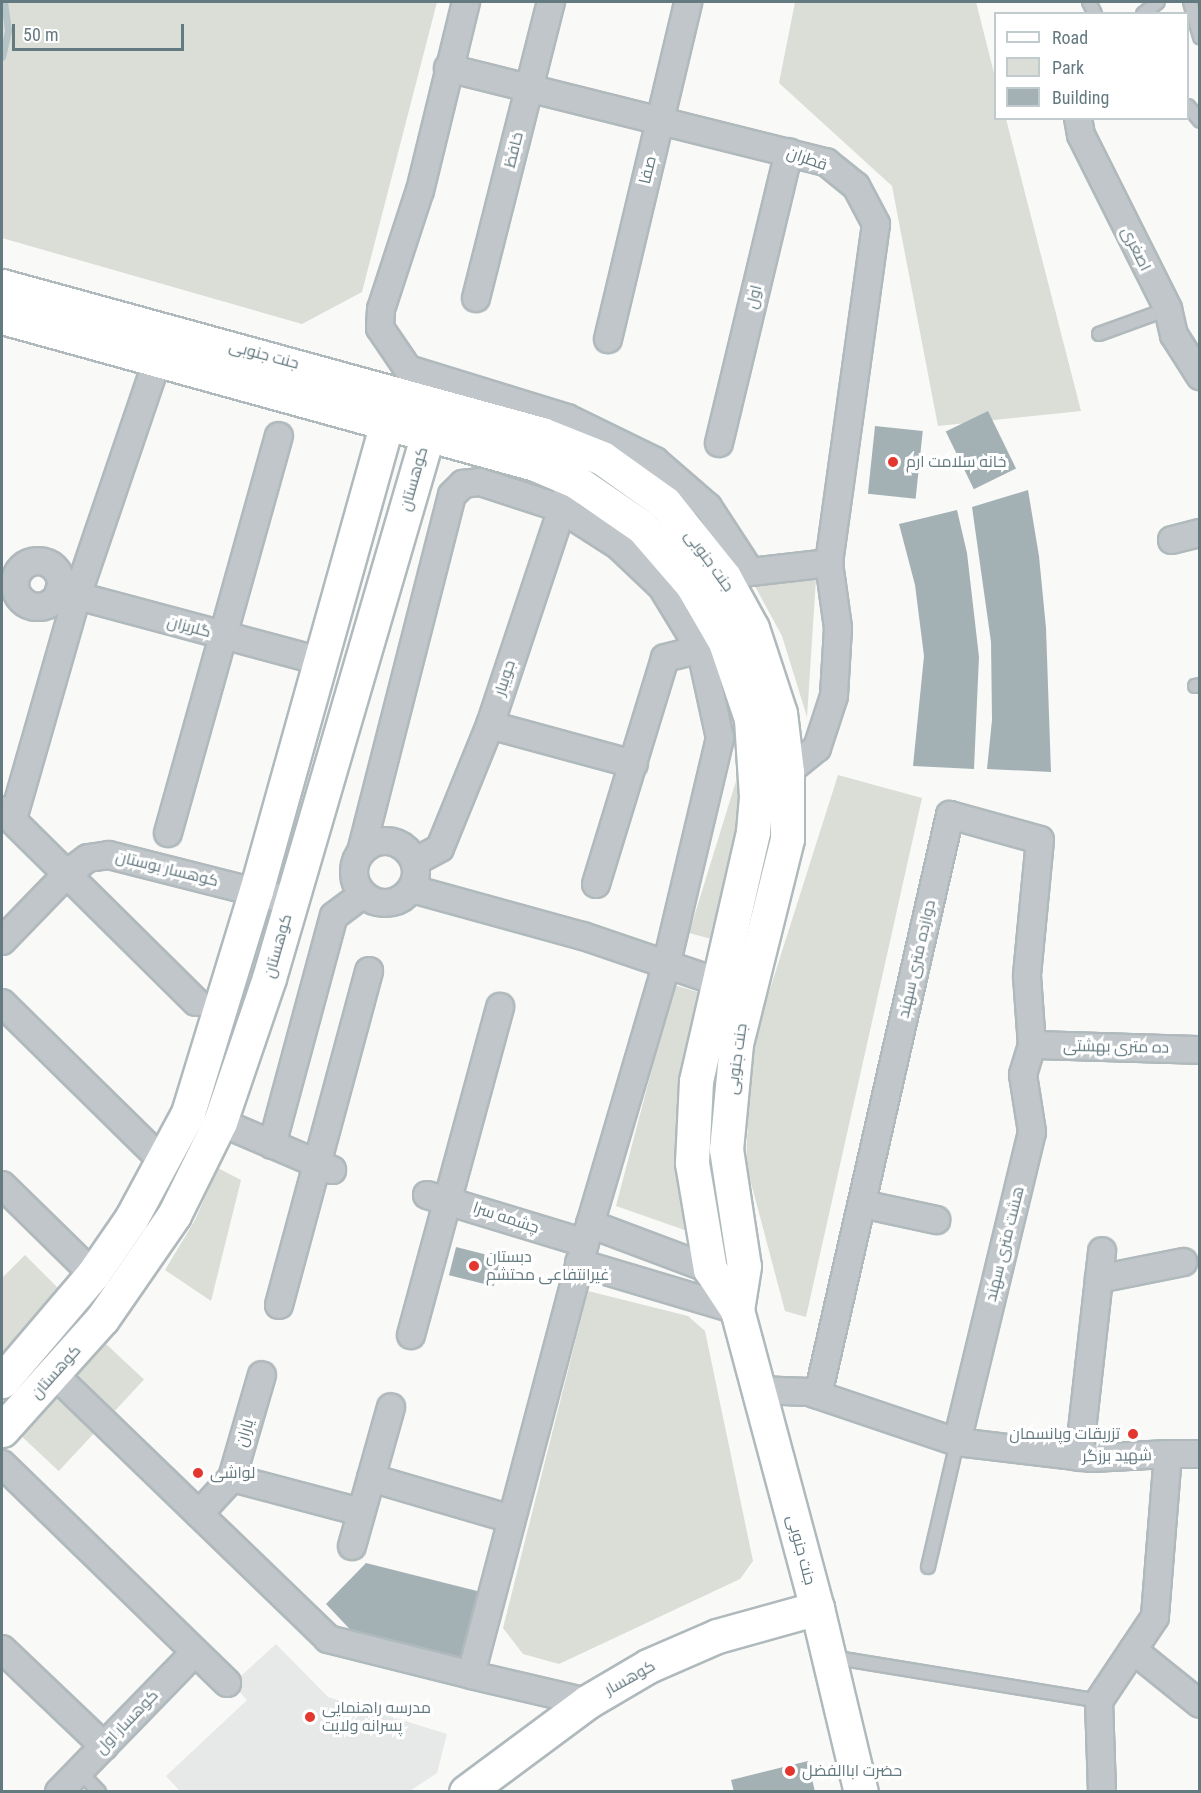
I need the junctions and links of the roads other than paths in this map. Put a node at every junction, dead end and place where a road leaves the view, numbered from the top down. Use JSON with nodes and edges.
{"nodes":[{"id":1,"x":466,"y":2,"type":"edge"},
{"id":2,"x":551,"y":2,"type":"edge"},
{"id":3,"x":688,"y":2,"type":"edge"},
{"id":4,"x":1158,"y":2,"type":"edge"},
{"id":5,"x":1190,"y":2,"type":"edge"},
{"id":6,"x":1146,"y":12,"type":"edge"},
{"id":7,"x":1200,"y":38,"type":"edge"},
{"id":8,"x":448,"y":68,"type":"junction"},
{"id":9,"x":531,"y":87,"type":"junction"},
{"id":10,"x":1189,"y":107,"type":"edge"},
{"id":11,"x":659,"y":120,"type":"junction"},
{"id":12,"x":1078,"y":120,"type":"edge"},
{"id":13,"x":1200,"y":121,"type":"edge"},
{"id":14,"x":789,"y":152,"type":"junction"},
{"id":15,"x":2,"y":286,"type":"edge"},
{"id":16,"x":476,"y":298,"type":"dead end"},
{"id":17,"x":1168,"y":309,"type":"junction"},
{"id":18,"x":2,"y":316,"type":"edge"},
{"id":19,"x":1099,"y":334,"type":"dead end"},
{"id":20,"x":608,"y":339,"type":"dead end"},
{"id":21,"x":158,"y":358,"type":"junction"},
{"id":22,"x":1200,"y":376,"type":"edge"},
{"id":23,"x":396,"y":391,"type":"junction"},
{"id":24,"x":433,"y":418,"type":"junction"},
{"id":25,"x":386,"y":422,"type":"junction"},
{"id":26,"x":279,"y":436,"type":"dead end"},
{"id":27,"x":719,"y":443,"type":"dead end"},
{"id":28,"x":567,"y":494,"type":"junction"},
{"id":29,"x":1200,"y":533,"type":"edge"},
{"id":30,"x":1172,"y":540,"type":"dead end"},
{"id":31,"x":829,"y":564,"type":"junction"},
{"id":32,"x":736,"y":573,"type":"junction"},
{"id":33,"x":68,"y":594,"type":"junction"},
{"id":34,"x":224,"y":636,"type":"junction"},
{"id":35,"x":713,"y":646,"type":"junction"},
{"id":36,"x":320,"y":661,"type":"junction"},
{"id":37,"x":357,"y":671,"type":"junction"},
{"id":38,"x":490,"y":725,"type":"junction"},
{"id":39,"x":634,"y":765,"type":"junction"},
{"id":40,"x":787,"y":772,"type":"junction"},
{"id":41,"x":7,"y":815,"type":"edge"},
{"id":42,"x":168,"y":833,"type":"dead end"},
{"id":43,"x":361,"y":852,"type":"junction"},
{"id":44,"x":416,"y":861,"type":"junction"},
{"id":45,"x":68,"y":873,"type":"junction"},
{"id":46,"x":596,"y":884,"type":"dead end"},
{"id":47,"x":412,"y":889,"type":"junction"},
{"id":48,"x":256,"y":891,"type":"junction"},
{"id":49,"x":363,"y":894,"type":"junction"},
{"id":50,"x":291,"y":901,"type":"junction"},
{"id":51,"x":2,"y":941,"type":"edge"},
{"id":52,"x":667,"y":963,"type":"junction"},
{"id":53,"x":369,"y":972,"type":"dead end"},
{"id":54,"x":718,"y":982,"type":"junction"},
{"id":55,"x":196,"y":1002,"type":"dead end"},
{"id":56,"x":2,"y":1003,"type":"edge"},
{"id":57,"x":500,"y":1006,"type":"dead end"},
{"id":58,"x":1032,"y":1045,"type":"junction"},
{"id":59,"x":1200,"y":1050,"type":"edge"},
{"id":60,"x":200,"y":1082,"type":"junction"},
{"id":61,"x":225,"y":1107,"type":"junction"},
{"id":62,"x":272,"y":1145,"type":"junction"},
{"id":63,"x":164,"y":1162,"type":"junction"},
{"id":64,"x":325,"y":1167,"type":"junction"},
{"id":65,"x":2,"y":1185,"type":"edge"},
{"id":66,"x":437,"y":1197,"type":"junction"},
{"id":67,"x":862,"y":1204,"type":"junction"},
{"id":68,"x":936,"y":1220,"type":"dead end"},
{"id":69,"x":584,"y":1244,"type":"junction"},
{"id":70,"x":1102,"y":1251,"type":"dead end"},
{"id":71,"x":1183,"y":1262,"type":"dead end"},
{"id":72,"x":710,"y":1269,"type":"junction"},
{"id":73,"x":93,"y":1274,"type":"junction"},
{"id":74,"x":1099,"y":1280,"type":"junction"},
{"id":75,"x":279,"y":1305,"type":"dead end"},
{"id":76,"x":737,"y":1310,"type":"junction"},
{"id":77,"x":411,"y":1335,"type":"dead end"},
{"id":78,"x":55,"y":1375,"type":"junction"},
{"id":79,"x":262,"y":1376,"type":"dead end"},
{"id":80,"x":2,"y":1381,"type":"edge"},
{"id":81,"x":757,"y":1390,"type":"junction"},
{"id":82,"x":818,"y":1395,"type":"junction"},
{"id":83,"x":391,"y":1407,"type":"dead end"},
{"id":84,"x":2,"y":1430,"type":"edge"},
{"id":85,"x":957,"y":1442,"type":"junction"},
{"id":86,"x":1168,"y":1454,"type":"junction"},
{"id":87,"x":1200,"y":1454,"type":"edge"},
{"id":88,"x":1079,"y":1457,"type":"junction"},
{"id":89,"x":2,"y":1464,"type":"edge"},
{"id":90,"x":232,"y":1478,"type":"junction"},
{"id":91,"x":371,"y":1478,"type":"junction"},
{"id":92,"x":361,"y":1512,"type":"junction"},
{"id":93,"x":199,"y":1514,"type":"junction"},
{"id":94,"x":511,"y":1519,"type":"junction"},
{"id":95,"x":352,"y":1546,"type":"dead end"},
{"id":96,"x":928,"y":1567,"type":"dead end"},
{"id":97,"x":817,"y":1608,"type":"junction"},
{"id":98,"x":2,"y":1649,"type":"edge"},
{"id":99,"x":1133,"y":1650,"type":"junction"},
{"id":100,"x":195,"y":1652,"type":"junction"},
{"id":101,"x":829,"y":1656,"type":"junction"},
{"id":102,"x":471,"y":1675,"type":"junction"},
{"id":103,"x":227,"y":1683,"type":"dead end"},
{"id":104,"x":1099,"y":1701,"type":"junction"},
{"id":105,"x":587,"y":1702,"type":"junction"},
{"id":106,"x":1200,"y":1704,"type":"edge"},
{"id":107,"x":104,"y":1746,"type":"junction"},
{"id":108,"x":79,"y":1771,"type":"junction"},
{"id":109,"x":59,"y":1791,"type":"edge"},
{"id":110,"x":99,"y":1791,"type":"edge"},
{"id":111,"x":466,"y":1791,"type":"edge"},
{"id":112,"x":861,"y":1791,"type":"edge"},
{"id":113,"x":1102,"y":1791,"type":"edge"}],
"edges":[{"from":1,"to":8,"type":"street"},
{"from":2,"to":9,"type":"street","name":"خافظ"},
{"from":3,"to":11,"type":"street","name":"صفا"},
{"from":4,"to":6,"type":"lane"},
{"from":5,"to":7,"type":"lane"},
{"from":8,"to":9,"type":"street","name":"قطران"},
{"from":8,"to":32,"type":"street"},
{"from":9,"to":11,"type":"street","name":"قطران"},
{"from":9,"to":16,"type":"street","name":"خافظ"},
{"from":10,"to":13,"type":"lane"},
{"from":11,"to":14,"type":"street","name":"قطران"},
{"from":11,"to":20,"type":"street","name":"صفا"},
{"from":12,"to":17,"type":"street","name":"اصغری"},
{"from":14,"to":27,"type":"street","name":"اول"},
{"from":14,"to":31,"type":"street","name":"قطران"},
{"from":15,"to":23,"type":"main road","name":"جنت جنوبی"},
{"from":17,"to":19,"type":"lane"},
{"from":17,"to":22,"type":"street","name":"اصغری"},
{"from":18,"to":21,"type":"main road","name":"جنت جنوبی"},
{"from":21,"to":25,"type":"main road","name":"جنت جنوبی"},
{"from":21,"to":33,"type":"street"},
{"from":23,"to":24,"type":"main road","name":"جنت جنوبی"},
{"from":23,"to":25,"type":"main road","name":"کوهستان"},
{"from":24,"to":25,"type":"main road","name":"جنت جنوبی"},
{"from":24,"to":28,"type":"main road","name":"جنت جنوبی"},
{"from":24,"to":32,"type":"main road","name":"جنت جنوبی"},
{"from":24,"to":37,"type":"main road","name":"کوهستان"},
{"from":25,"to":36,"type":"main road","name":"کوهستان"},
{"from":26,"to":34,"type":"street"},
{"from":28,"to":35,"type":"main road","name":"جنت جنوبی"},
{"from":28,"to":38,"type":"street","name":"جویبار"},
{"from":28,"to":43,"type":"street"},
{"from":29,"to":30,"type":"street"},
{"from":31,"to":32,"type":"street"},
{"from":31,"to":40,"type":"street","name":"قطران"},
{"from":32,"to":40,"type":"main road","name":"جنت جنوبی"},
{"from":33,"to":34,"type":"street","name":"گلریزان"},
{"from":33,"to":41,"type":"street"},
{"from":34,"to":36,"type":"street","name":"گلریزان"},
{"from":34,"to":42,"type":"street"},
{"from":35,"to":39,"type":"street"},
{"from":35,"to":52,"type":"street"},
{"from":35,"to":54,"type":"main road","name":"جنت جنوبی"},
{"from":36,"to":37,"type":"main road"},
{"from":36,"to":48,"type":"main road","name":"کوهستان"},
{"from":37,"to":50,"type":"main road","name":"کوهستان"},
{"from":38,"to":39,"type":"street"},
{"from":38,"to":44,"type":"street","name":"جویبار"},
{"from":39,"to":46,"type":"street"},
{"from":40,"to":76,"type":"main road","name":"جنت جنوبی"},
{"from":41,"to":45,"type":"street"},
{"from":43,"to":44,"type":"street"},
{"from":43,"to":49,"type":"street"},
{"from":44,"to":47,"type":"street"},
{"from":45,"to":48,"type":"street","name":"کوهسار بوستان"},
{"from":45,"to":51,"type":"street","name":"کوهسار بوستان"},
{"from":45,"to":55,"type":"street"},
{"from":47,"to":49,"type":"street"},
{"from":47,"to":52,"type":"street"},
{"from":48,"to":50,"type":"street","name":"کوهسار بوستان"},
{"from":48,"to":60,"type":"main road","name":"کوهستان"},
{"from":49,"to":62,"type":"street"},
{"from":50,"to":61,"type":"main road","name":"کوهستان"},
{"from":52,"to":54,"type":"street"},
{"from":52,"to":69,"type":"street"},
{"from":53,"to":64,"type":"street"},
{"from":54,"to":72,"type":"main road","name":"جنت جنوبی"},
{"from":56,"to":63,"type":"street"},
{"from":57,"to":66,"type":"street"},
{"from":58,"to":59,"type":"street","name":"ده متری بهشتی"},
{"from":58,"to":67,"type":"street","name":"دوازده متری سهند"},
{"from":58,"to":85,"type":"street","name":"هشت متری سهند"},
{"from":60,"to":61,"type":"main road"},
{"from":60,"to":63,"type":"main road","name":"کوهستان"},
{"from":61,"to":62,"type":"street"},
{"from":61,"to":78,"type":"main road","name":"کوهستان"},
{"from":62,"to":64,"type":"street"},
{"from":63,"to":73,"type":"main road","name":"کوهستان"},
{"from":64,"to":75,"type":"street"},
{"from":65,"to":73,"type":"street"},
{"from":66,"to":69,"type":"street","name":"چشمه‌ سرا"},
{"from":66,"to":77,"type":"street"},
{"from":67,"to":68,"type":"street"},
{"from":67,"to":82,"type":"street","name":"دوازده متری سهند"},
{"from":69,"to":72,"type":"street"},
{"from":69,"to":76,"type":"street"},
{"from":69,"to":94,"type":"street"},
{"from":70,"to":74,"type":"street"},
{"from":71,"to":74,"type":"street"},
{"from":72,"to":76,"type":"main road","name":"جنت جنوبی"},
{"from":73,"to":80,"type":"main road","name":"کوهستان"},
{"from":74,"to":88,"type":"street"},
{"from":76,"to":81,"type":"main road","name":"جنت جنوبی"},
{"from":78,"to":84,"type":"main road","name":"کوهستان"},
{"from":78,"to":93,"type":"street"},
{"from":79,"to":90,"type":"street","name":"یاران"},
{"from":81,"to":82,"type":"street","name":"شهید برزگر"},
{"from":81,"to":97,"type":"main road","name":"جنت جنوبی"},
{"from":82,"to":85,"type":"street","name":"شهید برزگر"},
{"from":83,"to":91,"type":"street"},
{"from":85,"to":88,"type":"street","name":"شهید برزگر"},
{"from":85,"to":96,"type":"lane"},
{"from":86,"to":87,"type":"street"},
{"from":86,"to":88,"type":"street","name":"شهید برزگر"},
{"from":86,"to":99,"type":"street","name":"شهید برزگر"},
{"from":89,"to":100,"type":"street"},
{"from":90,"to":92,"type":"street"},
{"from":90,"to":93,"type":"street","name":"یاران"},
{"from":91,"to":92,"type":"street"},
{"from":91,"to":94,"type":"street"},
{"from":92,"to":95,"type":"street"},
{"from":93,"to":102,"type":"street"},
{"from":94,"to":102,"type":"street"},
{"from":97,"to":101,"type":"main road","name":"جنت جنوبی"},
{"from":97,"to":105,"type":"main road","name":"کوهسار"},
{"from":98,"to":107,"type":"street"},
{"from":99,"to":104,"type":"street","name":"شهید برزگر"},
{"from":99,"to":106,"type":"street"},
{"from":100,"to":103,"type":"street"},
{"from":100,"to":107,"type":"street","name":"کوهسار اول"},
{"from":101,"to":104,"type":"lane"},
{"from":101,"to":112,"type":"main road","name":"جنت جنوبی"},
{"from":102,"to":105,"type":"street"},
{"from":104,"to":113,"type":"street"},
{"from":105,"to":111,"type":"main road","name":"کوهسار"},
{"from":107,"to":108,"type":"street","name":"کوهسار اول"},
{"from":108,"to":109,"type":"street","name":"کوهسار اول"},
{"from":108,"to":110,"type":"lane"}]}
